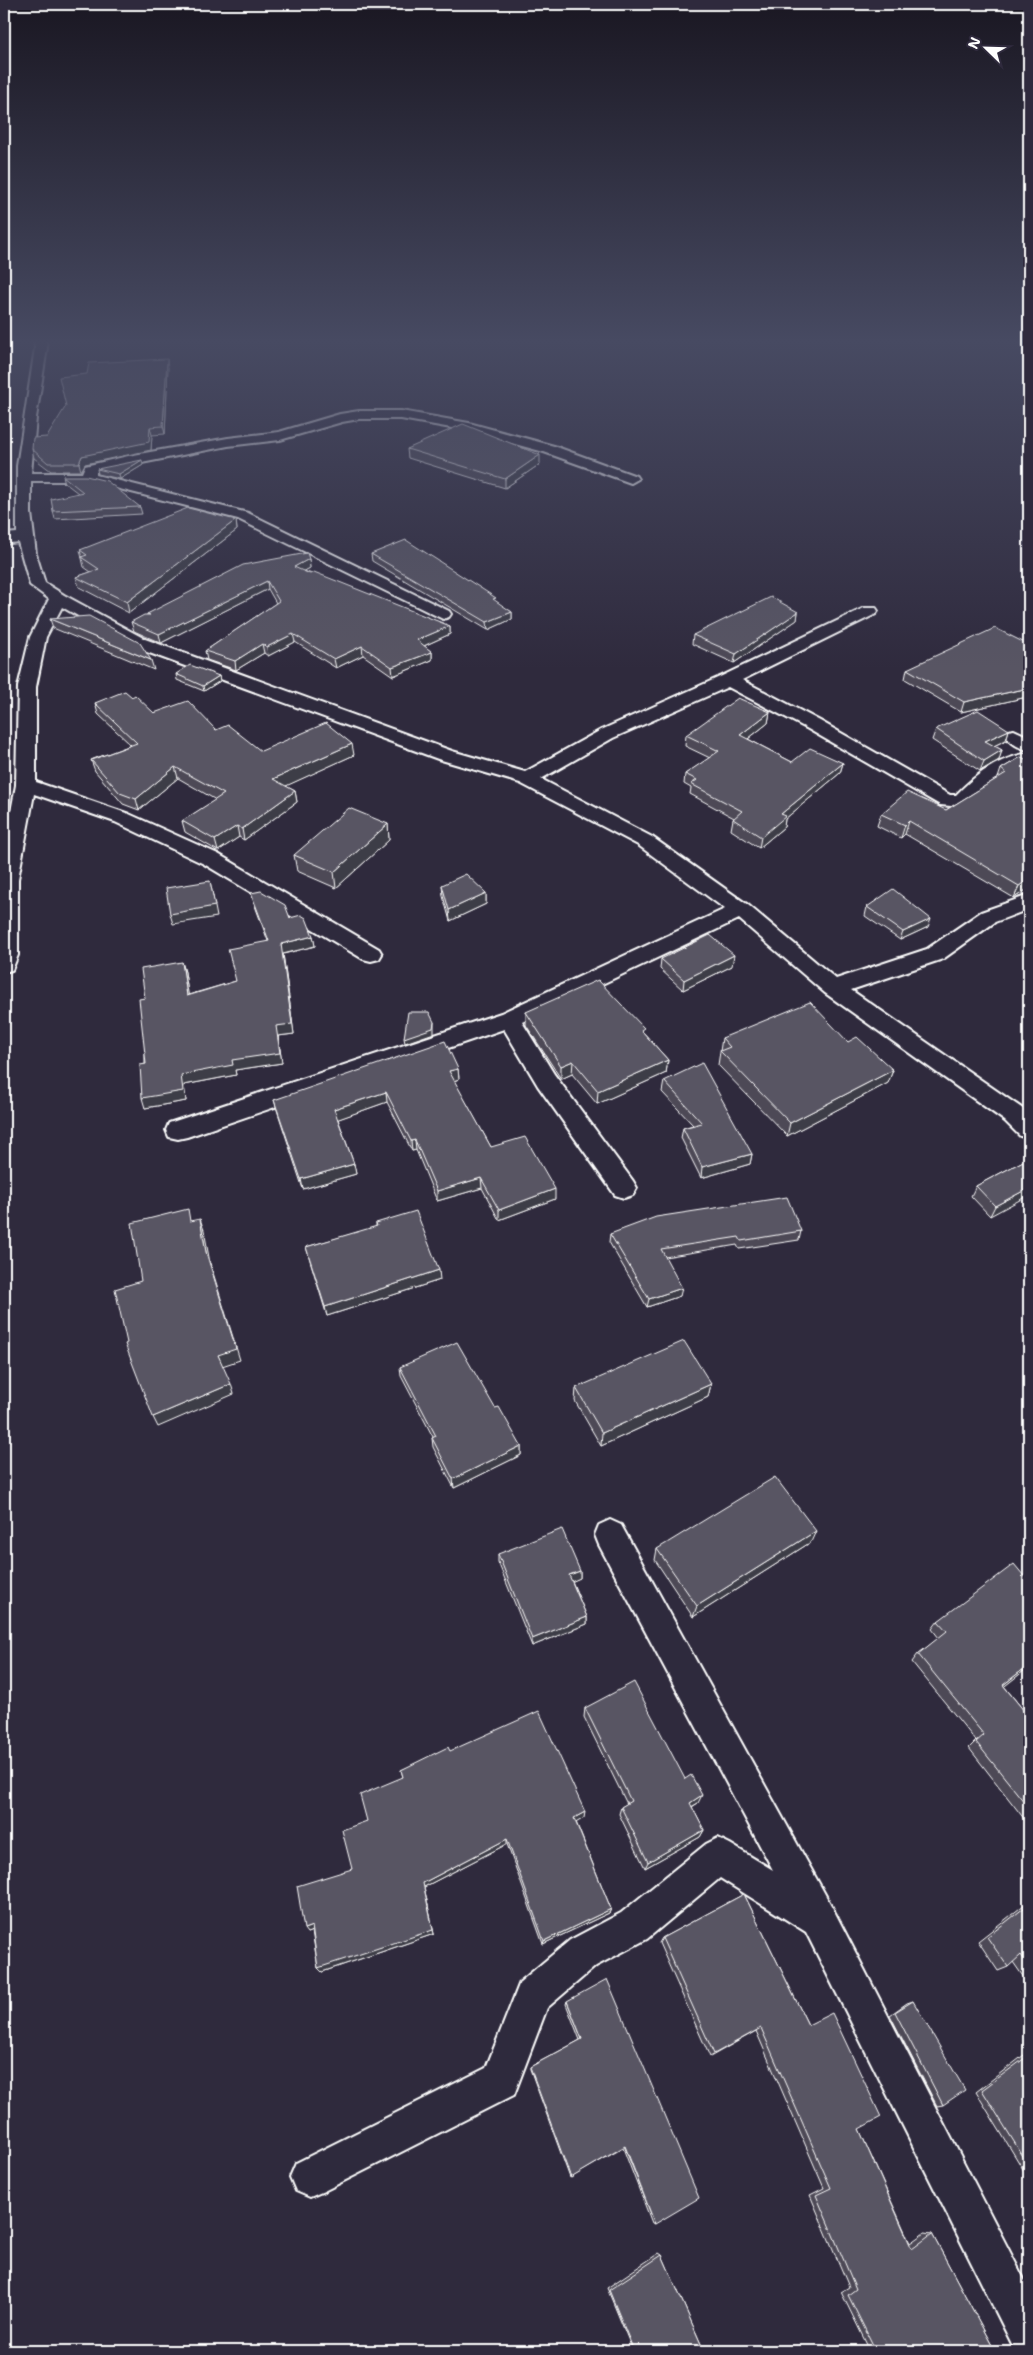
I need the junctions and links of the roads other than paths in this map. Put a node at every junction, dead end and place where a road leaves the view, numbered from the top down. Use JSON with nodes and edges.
{"nodes":[{"id":1,"x":27,"y":449,"type":"edge"},
{"id":2,"x":190,"y":449,"type":"edge"},
{"id":3,"x":549,"y":449,"type":"edge"},
{"id":4,"x":24,"y":477,"type":"junction"},
{"id":5,"x":88,"y":477,"type":"junction"},
{"id":6,"x":631,"y":479,"type":"dead end"},
{"id":7,"x":25,"y":537,"type":"junction"},
{"id":8,"x":4,"y":539,"type":"edge"},
{"id":9,"x":58,"y":598,"type":"junction"},
{"id":10,"x":870,"y":611,"type":"dead end"},
{"id":11,"x":443,"y":614,"type":"dead end"},
{"id":12,"x":728,"y":680,"type":"junction"},
{"id":13,"x":1029,"y":759,"type":"edge"},
{"id":14,"x":528,"y":779,"type":"junction"},
{"id":15,"x":26,"y":785,"type":"junction"},
{"id":16,"x":1029,"y":902,"type":"edge"},
{"id":17,"x":741,"y":910,"type":"junction"},
{"id":18,"x":371,"y":954,"type":"dead end"},
{"id":19,"x":4,"y":966,"type":"edge"},
{"id":20,"x":833,"y":988,"type":"junction"},
{"id":21,"x":509,"y":1019,"type":"junction"},
{"id":22,"x":1029,"y":1128,"type":"edge"},
{"id":23,"x":178,"y":1130,"type":"dead end"},
{"id":24,"x":624,"y":1188,"type":"dead end"},
{"id":25,"x":610,"y":1535,"type":"dead end"},
{"id":26,"x":819,"y":1920,"type":"junction"},
{"id":27,"x":310,"y":2177,"type":"dead end"},
{"id":28,"x":1029,"y":2332,"type":"edge"}],
"edges":[{"from":1,"to":4,"type":"street"},
{"from":2,"to":5,"type":"street"},
{"from":3,"to":6,"type":"street"},
{"from":4,"to":5,"type":"street"},
{"from":4,"to":7,"type":"street"},
{"from":5,"to":11,"type":"street"},
{"from":7,"to":8,"type":"street"},
{"from":7,"to":9,"type":"street"},
{"from":9,"to":14,"type":"street"},
{"from":9,"to":15,"type":"street"},
{"from":10,"to":12,"type":"street"},
{"from":12,"to":13,"type":"street"},
{"from":12,"to":14,"type":"street"},
{"from":14,"to":17,"type":"street"},
{"from":15,"to":18,"type":"street"},
{"from":15,"to":19,"type":"street"},
{"from":16,"to":20,"type":"street"},
{"from":17,"to":20,"type":"street"},
{"from":17,"to":21,"type":"street"},
{"from":20,"to":22,"type":"street"},
{"from":21,"to":23,"type":"street"},
{"from":21,"to":24,"type":"street"},
{"from":25,"to":26,"type":"street"},
{"from":26,"to":27,"type":"street"},
{"from":26,"to":28,"type":"street"}]}
